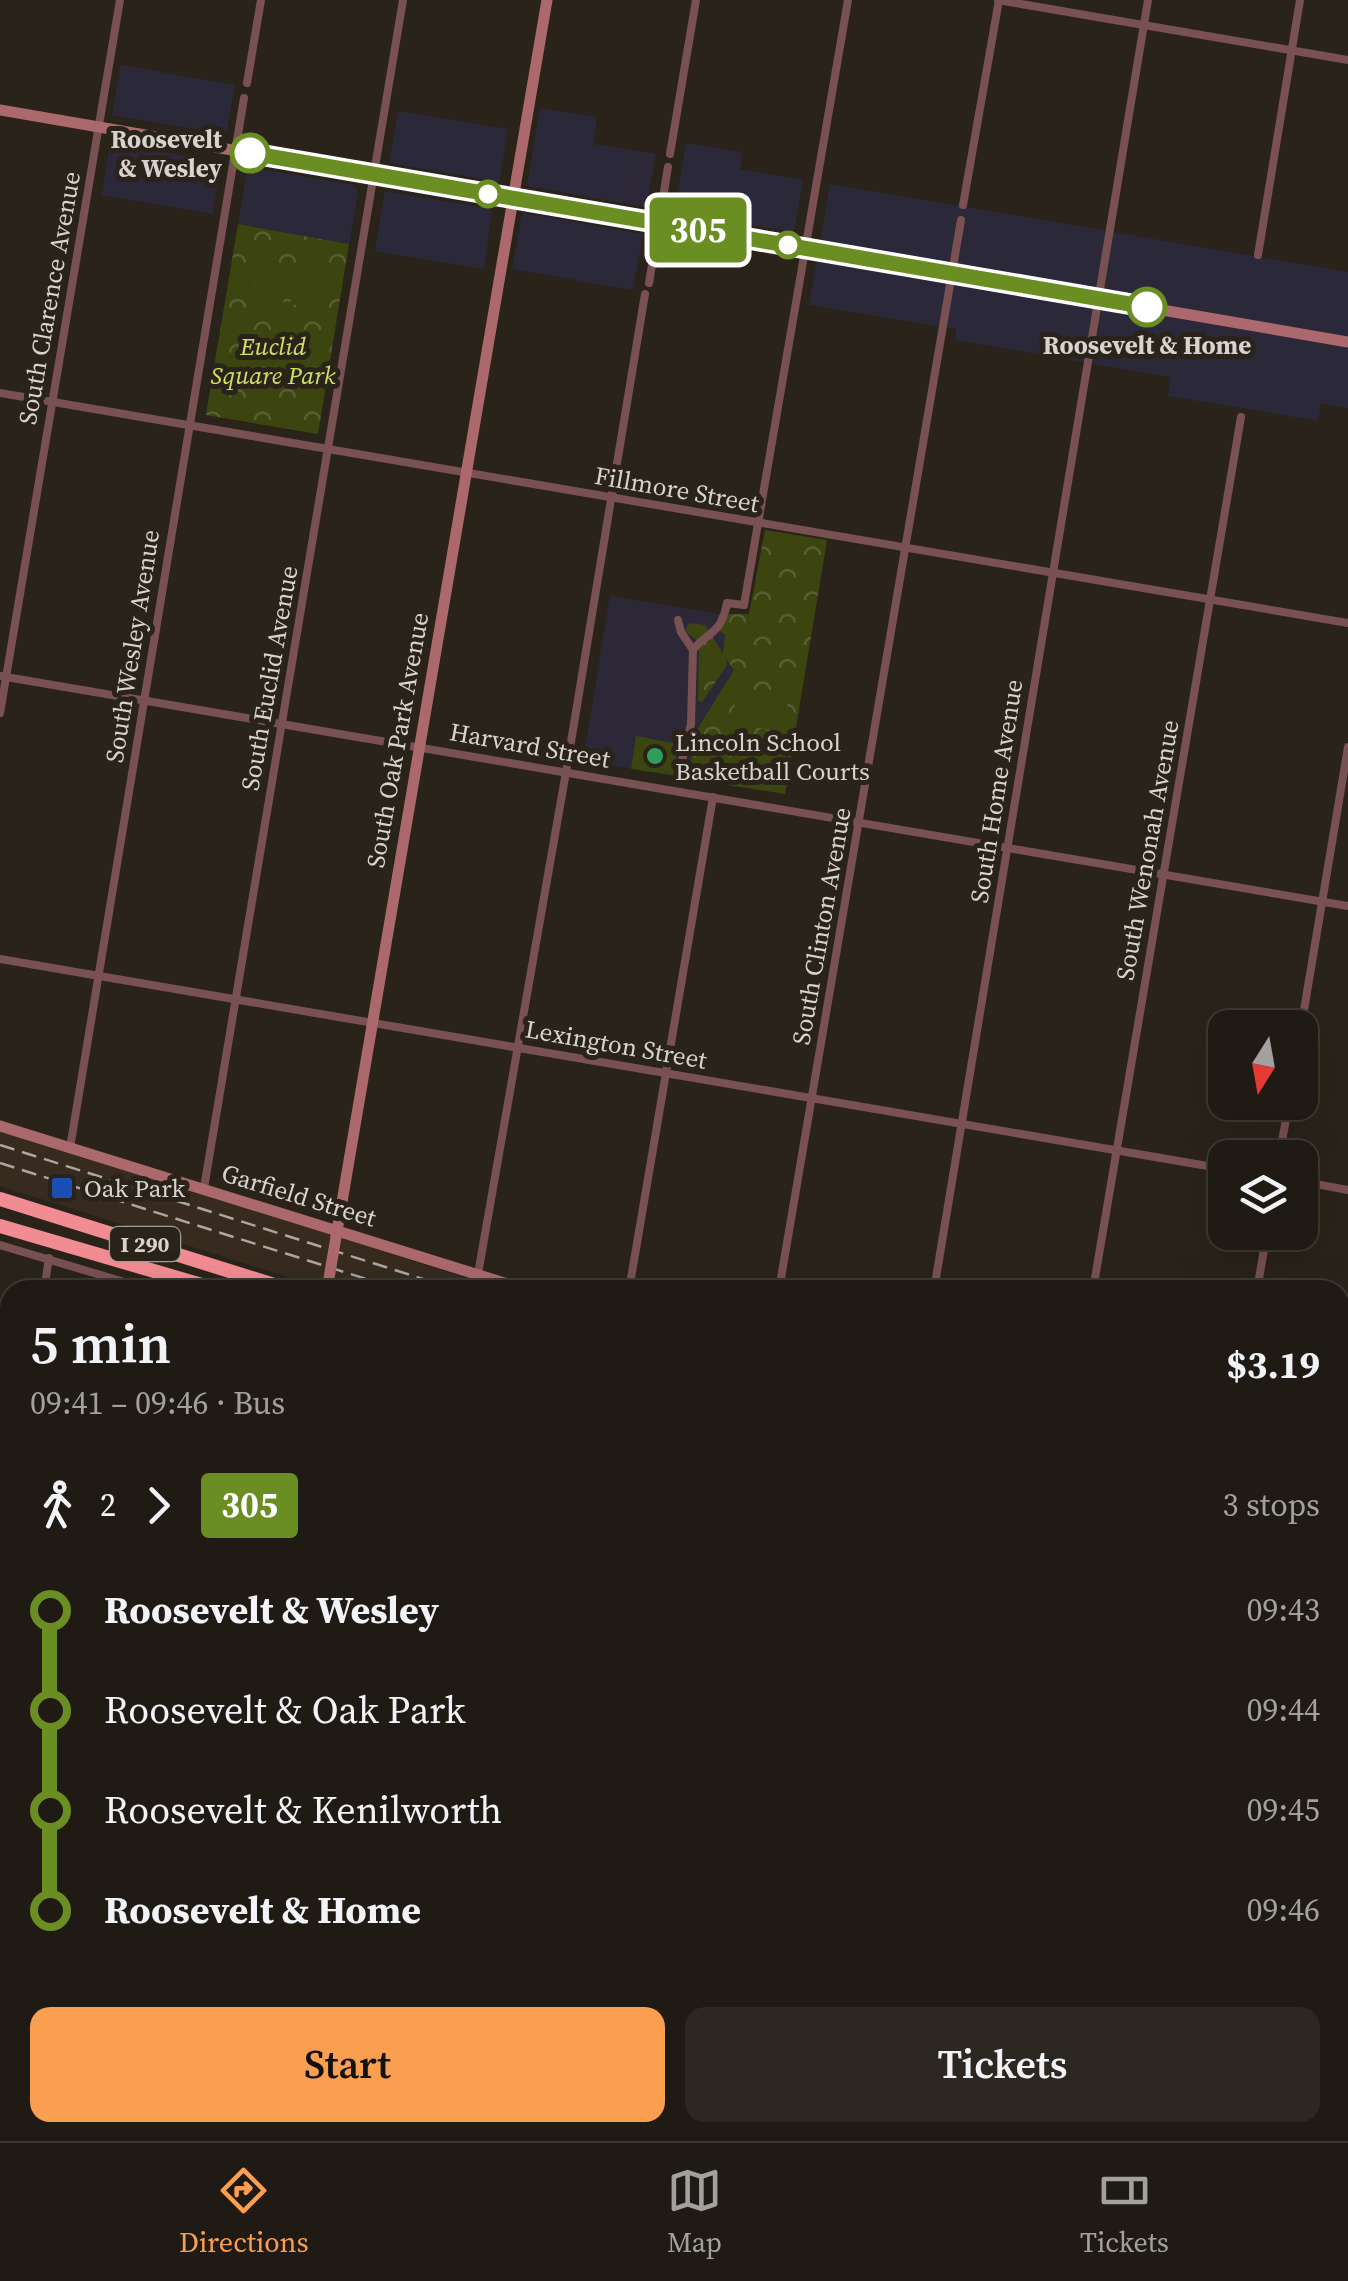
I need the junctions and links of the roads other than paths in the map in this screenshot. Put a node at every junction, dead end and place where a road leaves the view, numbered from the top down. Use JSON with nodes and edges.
{"nodes":[{"id":1,"x":120,"y":0,"type":"edge"},
{"id":2,"x":261,"y":0,"type":"edge"},
{"id":3,"x":403,"y":0,"type":"edge"},
{"id":4,"x":546,"y":0,"type":"edge"},
{"id":5,"x":696,"y":0,"type":"edge"},
{"id":6,"x":848,"y":0,"type":"edge"},
{"id":7,"x":999,"y":0,"type":"edge"},
{"id":8,"x":1148,"y":0,"type":"edge"},
{"id":9,"x":1300,"y":0,"type":"edge"},
{"id":10,"x":1143,"y":25,"type":"junction"},
{"id":11,"x":1292,"y":51,"type":"junction"},
{"id":12,"x":1348,"y":60,"type":"edge"},
{"id":13,"x":247,"y":82,"type":"dead end"},
{"id":14,"x":244,"y":98,"type":"dead end"},
{"id":15,"x":0,"y":110,"type":"edge"},
{"id":16,"x":98,"y":127,"type":"junction"},
{"id":17,"x":234,"y":150,"type":"junction"},
{"id":18,"x":670,"y":154,"type":"dead end"},
{"id":19,"x":668,"y":167,"type":"dead end"},
{"id":20,"x":374,"y":174,"type":"junction"},
{"id":21,"x":512,"y":198,"type":"junction"},
{"id":22,"x":962,"y":205,"type":"dead end"},
{"id":23,"x":961,"y":220,"type":"dead end"},
{"id":24,"x":658,"y":223,"type":"junction"},
{"id":25,"x":806,"y":248,"type":"junction"},
{"id":26,"x":1258,"y":255,"type":"dead end"},
{"id":27,"x":951,"y":274,"type":"junction"},
{"id":28,"x":648,"y":283,"type":"dead end"},
{"id":29,"x":645,"y":294,"type":"dead end"},
{"id":30,"x":1097,"y":299,"type":"junction"},
{"id":31,"x":1348,"y":342,"type":"edge"},
{"id":32,"x":0,"y":392,"type":"edge"},
{"id":33,"x":52,"y":401,"type":"junction"},
{"id":34,"x":1241,"y":416,"type":"dead end"},
{"id":35,"x":189,"y":425,"type":"junction"},
{"id":36,"x":328,"y":449,"type":"junction"},
{"id":37,"x":465,"y":473,"type":"junction"},
{"id":38,"x":611,"y":498,"type":"junction"},
{"id":39,"x":758,"y":523,"type":"junction"},
{"id":40,"x":905,"y":548,"type":"junction"},
{"id":41,"x":1052,"y":573,"type":"junction"},
{"id":42,"x":1210,"y":600,"type":"junction"},
{"id":43,"x":678,"y":620,"type":"dead end"},
{"id":44,"x":1348,"y":623,"type":"edge"},
{"id":45,"x":693,"y":650,"type":"junction"},
{"id":46,"x":3,"y":676,"type":"edge"},
{"id":47,"x":144,"y":700,"type":"junction"},
{"id":48,"x":0,"y":712,"type":"edge"},
{"id":49,"x":282,"y":724,"type":"junction"},
{"id":50,"x":418,"y":746,"type":"junction"},
{"id":51,"x":1348,"y":747,"type":"edge"},
{"id":52,"x":566,"y":772,"type":"junction"},
{"id":53,"x":678,"y":776,"type":"dead end"},
{"id":54,"x":713,"y":796,"type":"junction"},
{"id":55,"x":858,"y":822,"type":"junction"},
{"id":56,"x":1007,"y":847,"type":"junction"},
{"id":57,"x":1164,"y":874,"type":"junction"},
{"id":58,"x":1322,"y":901,"type":"junction"},
{"id":59,"x":1348,"y":906,"type":"edge"},
{"id":60,"x":0,"y":959,"type":"edge"},
{"id":61,"x":98,"y":976,"type":"junction"},
{"id":62,"x":235,"y":1000,"type":"junction"},
{"id":63,"x":1304,"y":1010,"type":"edge"},
{"id":64,"x":372,"y":1023,"type":"junction"},
{"id":65,"x":518,"y":1048,"type":"junction"},
{"id":66,"x":667,"y":1073,"type":"junction"},
{"id":67,"x":812,"y":1098,"type":"junction"},
{"id":68,"x":961,"y":1124,"type":"junction"},
{"id":69,"x":0,"y":1126,"type":"edge"},
{"id":70,"x":70,"y":1148,"type":"junction"},
{"id":71,"x":1117,"y":1150,"type":"junction"},
{"id":72,"x":1208,"y":1166,"type":"edge"},
{"id":73,"x":1318,"y":1185,"type":"edge"},
{"id":74,"x":204,"y":1188,"type":"junction"},
{"id":75,"x":1348,"y":1190,"type":"edge"},
{"id":76,"x":0,"y":1199,"type":"edge"},
{"id":77,"x":0,"y":1226,"type":"edge"},
{"id":78,"x":337,"y":1233,"type":"junction"},
{"id":79,"x":0,"y":1245,"type":"edge"},
{"id":80,"x":1264,"y":1250,"type":"edge"},
{"id":81,"x":50,"y":1258,"type":"junction"},
{"id":82,"x":478,"y":1274,"type":"junction"},
{"id":83,"x":46,"y":1280,"type":"edge"},
{"id":84,"x":119,"y":1280,"type":"edge"},
{"id":85,"x":185,"y":1280,"type":"edge"},
{"id":86,"x":258,"y":1280,"type":"edge"},
{"id":87,"x":329,"y":1280,"type":"edge"},
{"id":88,"x":496,"y":1280,"type":"edge"},
{"id":89,"x":630,"y":1280,"type":"edge"},
{"id":90,"x":781,"y":1280,"type":"edge"},
{"id":91,"x":936,"y":1280,"type":"edge"},
{"id":92,"x":1096,"y":1280,"type":"edge"},
{"id":93,"x":1259,"y":1280,"type":"edge"}],
"edges":[{"from":1,"to":16,"type":"street","name":"South Clarence Avenue"},
{"from":2,"to":13,"type":"street"},
{"from":3,"to":20,"type":"street","name":"South Euclid Avenue"},
{"from":4,"to":21,"type":"street","name":"South Oak Park Avenue"},
{"from":5,"to":18,"type":"street"},
{"from":6,"to":25,"type":"street"},
{"from":7,"to":10,"type":"street"},
{"from":7,"to":22,"type":"street"},
{"from":8,"to":10,"type":"street","name":"South Home Avenue"},
{"from":9,"to":11,"type":"street"},
{"from":10,"to":11,"type":"street"},
{"from":10,"to":30,"type":"street","name":"South Home Avenue"},
{"from":11,"to":12,"type":"street"},
{"from":11,"to":26,"type":"street"},
{"from":14,"to":17,"type":"street","name":"South Wesley Avenue"},
{"from":15,"to":16,"type":"street"},
{"from":16,"to":17,"type":"street"},
{"from":16,"to":33,"type":"street","name":"South Clarence Avenue"},
{"from":17,"to":20,"type":"street"},
{"from":17,"to":35,"type":"street","name":"South Wesley Avenue"},
{"from":19,"to":24,"type":"street"},
{"from":20,"to":21,"type":"street"},
{"from":20,"to":36,"type":"street","name":"South Euclid Avenue"},
{"from":21,"to":24,"type":"street"},
{"from":21,"to":37,"type":"street","name":"South Oak Park Avenue"},
{"from":23,"to":27,"type":"street","name":"South Clinton Avenue"},
{"from":24,"to":25,"type":"street"},
{"from":24,"to":28,"type":"street"},
{"from":25,"to":27,"type":"street"},
{"from":25,"to":39,"type":"street"},
{"from":27,"to":30,"type":"street"},
{"from":27,"to":40,"type":"street","name":"South Clinton Avenue"},
{"from":29,"to":38,"type":"street"},
{"from":30,"to":31,"type":"street"},
{"from":30,"to":41,"type":"street","name":"South Home Avenue"},
{"from":32,"to":33,"type":"street","name":"Fillmore Street"},
{"from":33,"to":35,"type":"street","name":"Fillmore Street"},
{"from":33,"to":46,"type":"street","name":"South Clarence Avenue"},
{"from":34,"to":42,"type":"street","name":"South Wenonah Avenue"},
{"from":35,"to":36,"type":"street","name":"Fillmore Street"},
{"from":35,"to":47,"type":"street","name":"South Wesley Avenue"},
{"from":36,"to":37,"type":"street","name":"Fillmore Street"},
{"from":36,"to":49,"type":"street","name":"South Euclid Avenue"},
{"from":37,"to":38,"type":"street","name":"Fillmore Street"},
{"from":37,"to":50,"type":"street","name":"South Oak Park Avenue"},
{"from":38,"to":39,"type":"street","name":"Fillmore Street"},
{"from":38,"to":52,"type":"street"},
{"from":39,"to":40,"type":"street","name":"Fillmore Street"},
{"from":39,"to":45,"type":"street"},
{"from":40,"to":41,"type":"street","name":"Fillmore Street"},
{"from":40,"to":55,"type":"street","name":"South Clinton Avenue"},
{"from":41,"to":42,"type":"street","name":"Fillmore Street"},
{"from":41,"to":56,"type":"street","name":"South Home Avenue"},
{"from":42,"to":44,"type":"street","name":"Fillmore Street"},
{"from":42,"to":57,"type":"street","name":"South Wenonah Avenue"},
{"from":43,"to":45,"type":"street"},
{"from":45,"to":53,"type":"street"},
{"from":46,"to":47,"type":"street","name":"Harvard Street"},
{"from":46,"to":48,"type":"street","name":"South Clarence Avenue"},
{"from":47,"to":49,"type":"street","name":"Harvard Street"},
{"from":47,"to":61,"type":"street","name":"South Wesley Avenue"},
{"from":49,"to":50,"type":"street","name":"Harvard Street"},
{"from":49,"to":62,"type":"street","name":"South Euclid Avenue"},
{"from":50,"to":52,"type":"street","name":"Harvard Street"},
{"from":50,"to":64,"type":"street","name":"South Oak Park Avenue"},
{"from":51,"to":58,"type":"street"},
{"from":52,"to":54,"type":"street","name":"Harvard Street"},
{"from":52,"to":65,"type":"street"},
{"from":54,"to":55,"type":"street","name":"Harvard Street"},
{"from":54,"to":66,"type":"street"},
{"from":55,"to":56,"type":"street","name":"Harvard Street"},
{"from":55,"to":67,"type":"street","name":"South Clinton Avenue"},
{"from":56,"to":57,"type":"street","name":"Harvard Street"},
{"from":56,"to":68,"type":"street","name":"South Home Avenue"},
{"from":57,"to":58,"type":"street","name":"Harvard Street"},
{"from":57,"to":71,"type":"street","name":"South Wenonah Avenue"},
{"from":58,"to":59,"type":"street","name":"Harvard Street"},
{"from":58,"to":63,"type":"street"},
{"from":60,"to":61,"type":"street","name":"Lexington Street"},
{"from":61,"to":62,"type":"street","name":"Lexington Street"},
{"from":61,"to":70,"type":"street","name":"South Wesley Avenue"},
{"from":62,"to":64,"type":"street","name":"Lexington Street"},
{"from":62,"to":74,"type":"street","name":"South Euclid Avenue"},
{"from":64,"to":65,"type":"street","name":"Lexington Street"},
{"from":64,"to":78,"type":"street","name":"South Oak Park Avenue"},
{"from":65,"to":66,"type":"street","name":"Lexington Street"},
{"from":65,"to":82,"type":"street"},
{"from":66,"to":67,"type":"street","name":"Lexington Street"},
{"from":66,"to":89,"type":"street"},
{"from":67,"to":68,"type":"street","name":"Lexington Street"},
{"from":67,"to":90,"type":"street","name":"South Clinton Avenue"},
{"from":68,"to":71,"type":"street","name":"Lexington Street"},
{"from":68,"to":91,"type":"street","name":"South Home Avenue"},
{"from":69,"to":70,"type":"street","name":"Garfield Street"},
{"from":70,"to":74,"type":"street","name":"Garfield Street"},
{"from":71,"to":72,"type":"street","name":"Lexington Street"},
{"from":71,"to":92,"type":"street","name":"South Wenonah Avenue"},
{"from":73,"to":75,"type":"street"},
{"from":74,"to":78,"type":"street","name":"Garfield Street"},
{"from":76,"to":86,"type":"highway","number":"I 290"},
{"from":77,"to":85,"type":"highway","number":"I 290"},
{"from":78,"to":82,"type":"street","name":"Garfield Street"},
{"from":78,"to":87,"type":"street","name":"South Oak Park Avenue","bridge":true},
{"from":79,"to":81,"type":"street"},
{"from":80,"to":93,"type":"street"},
{"from":81,"to":83,"type":"street"},
{"from":81,"to":84,"type":"street"},
{"from":82,"to":88,"type":"street","name":"Garfield Street"}]}
